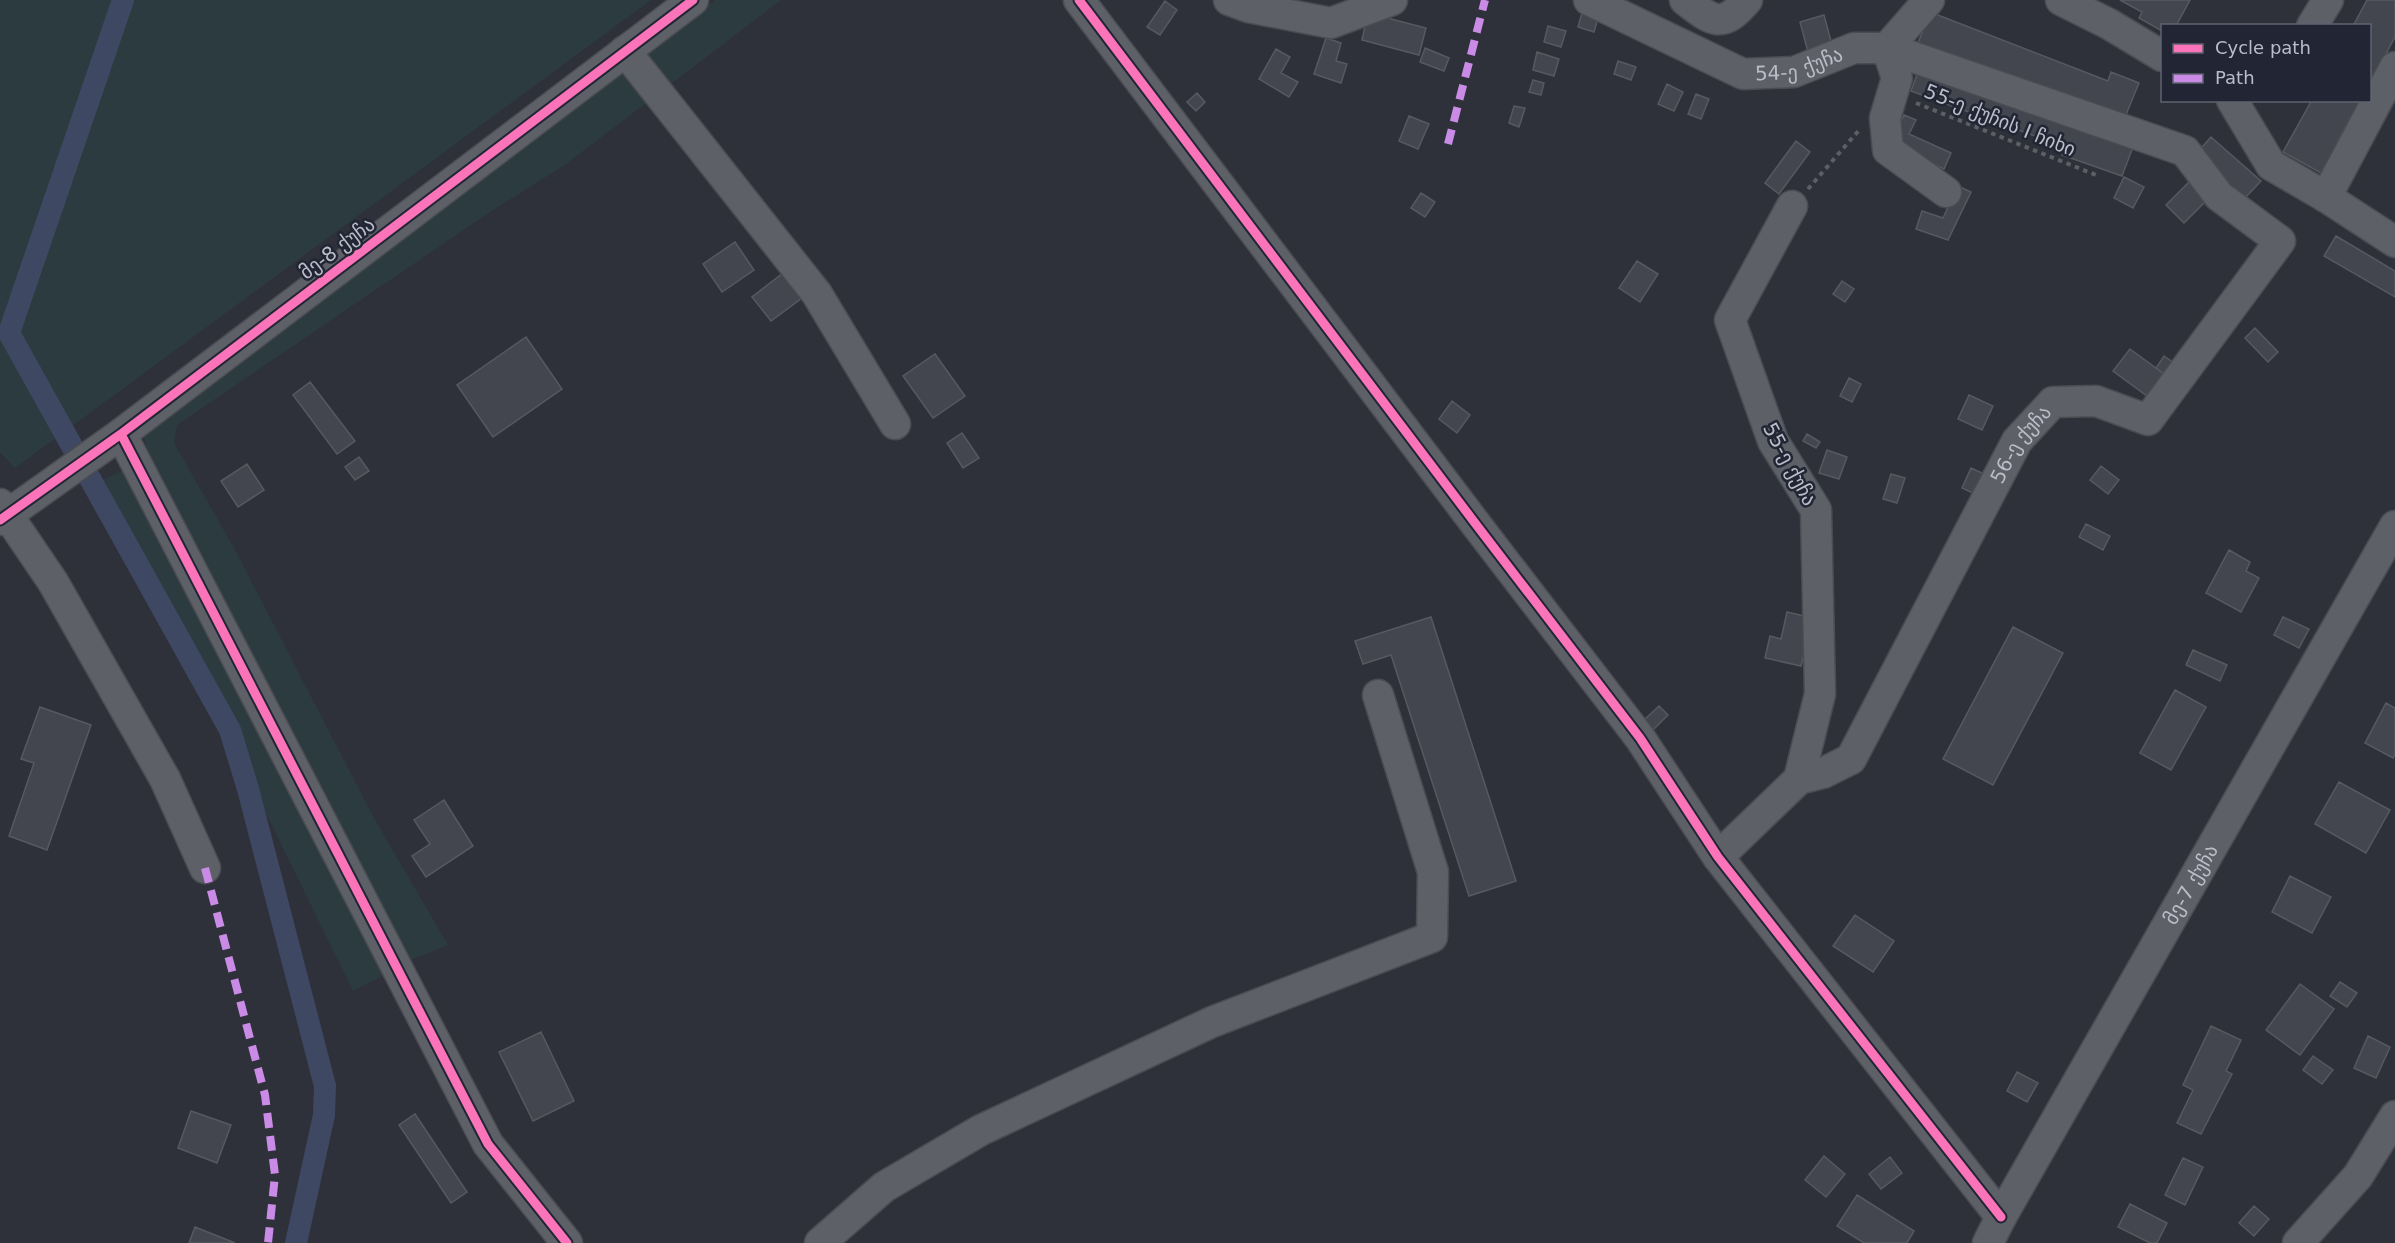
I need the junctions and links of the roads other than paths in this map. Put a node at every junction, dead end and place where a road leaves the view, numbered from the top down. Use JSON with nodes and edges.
{"nodes":[{"id":1,"x":693,"y":0,"type":"edge"},
{"id":2,"x":1079,"y":0,"type":"edge"},
{"id":3,"x":1392,"y":0,"type":"edge"},
{"id":4,"x":1589,"y":0,"type":"edge"},
{"id":5,"x":1685,"y":0,"type":"edge"},
{"id":6,"x":1746,"y":0,"type":"edge"},
{"id":7,"x":1929,"y":0,"type":"edge"},
{"id":8,"x":2061,"y":0,"type":"edge"},
{"id":9,"x":2328,"y":0,"type":"edge"},
{"id":10,"x":1242,"y":2,"type":"edge"},
{"id":11,"x":2313,"y":24,"type":"edge"},
{"id":12,"x":1887,"y":48,"type":"junction"},
{"id":13,"x":625,"y":51,"type":"junction"},
{"id":14,"x":2161,"y":55,"type":"edge"},
{"id":15,"x":2395,"y":67,"type":"edge"},
{"id":16,"x":2233,"y":102,"type":"edge"},
{"id":17,"x":1946,"y":192,"type":"dead end"},
{"id":18,"x":2219,"y":196,"type":"joint"},
{"id":19,"x":2326,"y":197,"type":"junction"},
{"id":20,"x":1792,"y":206,"type":"road end"},
{"id":21,"x":2393,"y":235,"type":"edge"},
{"id":22,"x":895,"y":424,"type":"dead end"},
{"id":23,"x":122,"y":434,"type":"junction"},
{"id":24,"x":2,"y":513,"type":"edge"},
{"id":25,"x":2395,"y":526,"type":"edge"},
{"id":26,"x":1378,"y":695,"type":"dead end"},
{"id":27,"x":1799,"y":779,"type":"junction"},
{"id":28,"x":1718,"y":857,"type":"junction"},
{"id":29,"x":205,"y":868,"type":"dead end"},
{"id":30,"x":2395,"y":1116,"type":"edge"},
{"id":31,"x":1994,"y":1230,"type":"edge"},
{"id":32,"x":567,"y":1243,"type":"edge"},
{"id":33,"x":820,"y":1243,"type":"edge"},
{"id":34,"x":2298,"y":1243,"type":"edge"}],
"edges":[{"from":1,"to":13,"type":"street","name":"მე-8 ქუჩა"},
{"from":2,"to":28,"type":"street"},
{"from":3,"to":10,"type":"street"},
{"from":4,"to":12,"type":"street","name":"54-ე ქუჩა"},
{"from":5,"to":6,"type":"street"},
{"from":7,"to":12,"type":"street"},
{"from":8,"to":14,"type":"street"},
{"from":9,"to":11,"type":"street"},
{"from":12,"to":17,"type":"street"},
{"from":12,"to":18,"type":"street","name":"54-ე ქუჩა"},
{"from":13,"to":22,"type":"street"},
{"from":13,"to":23,"type":"street","name":"მე-8 ქუჩა"},
{"from":15,"to":19,"type":"street"},
{"from":16,"to":19,"type":"street"},
{"from":18,"to":27,"type":"street","name":"56-ე ქუჩა"},
{"from":19,"to":21,"type":"street"},
{"from":20,"to":27,"type":"street","name":"55-ე ქუჩა"},
{"from":23,"to":24,"type":"street","name":"მე-8 ქუჩა"},
{"from":23,"to":32,"type":"street"},
{"from":24,"to":29,"type":"street"},
{"from":25,"to":31,"type":"street","name":"მე-7 ქუჩა"},
{"from":26,"to":33,"type":"street"},
{"from":27,"to":28,"type":"street"},
{"from":28,"to":31,"type":"street"},
{"from":30,"to":34,"type":"street"}]}
